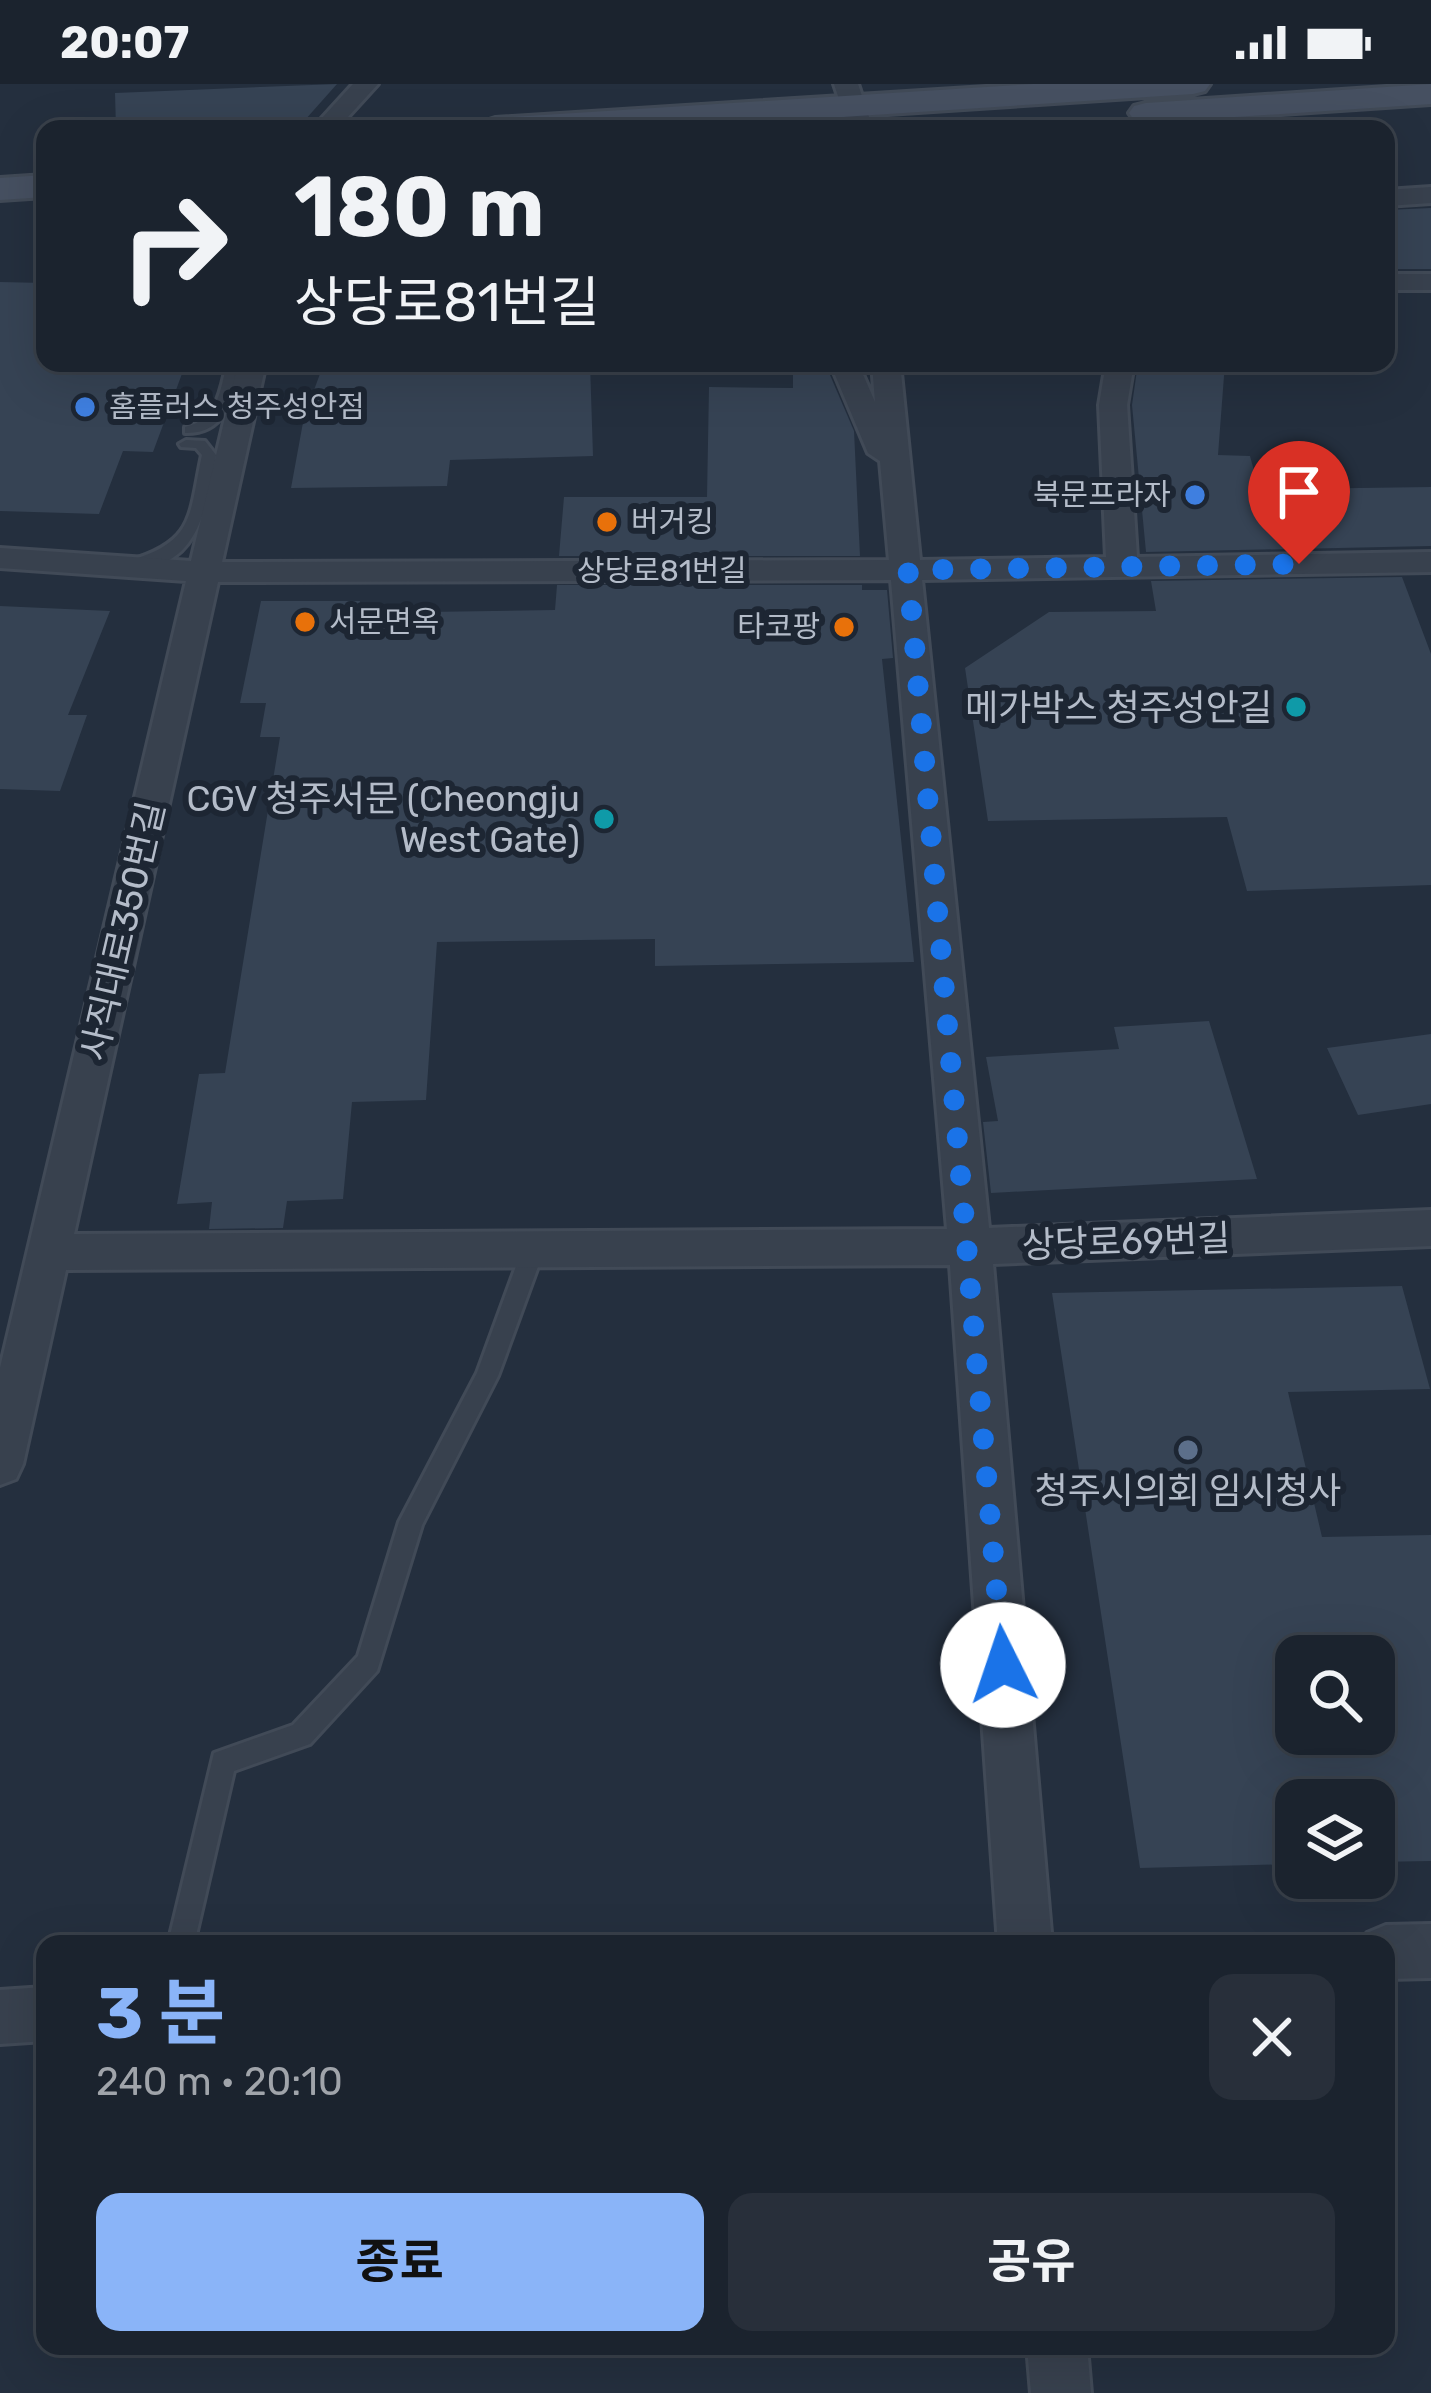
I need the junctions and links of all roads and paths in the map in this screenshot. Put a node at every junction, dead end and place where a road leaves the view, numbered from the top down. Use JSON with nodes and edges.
{"nodes":[{"id":1,"x":367,"y":84,"type":"edge"},
{"id":2,"x":1170,"y":85,"type":"edge"},
{"id":3,"x":1431,"y":94,"type":"edge"},
{"id":4,"x":854,"y":106,"type":"edge"},
{"id":5,"x":333,"y":120,"type":"edge"},
{"id":6,"x":636,"y":120,"type":"edge"},
{"id":7,"x":1037,"y":120,"type":"edge"},
{"id":8,"x":36,"y":159,"type":"edge"},
{"id":9,"x":0,"y":161,"type":"edge"},
{"id":10,"x":36,"y":187,"type":"edge"},
{"id":11,"x":0,"y":189,"type":"edge"},
{"id":12,"x":1431,"y":194,"type":"edge"},
{"id":13,"x":1395,"y":197,"type":"edge"},
{"id":14,"x":1395,"y":282,"type":"edge"},
{"id":15,"x":1431,"y":282,"type":"edge"},
{"id":16,"x":848,"y":372,"type":"edge"},
{"id":17,"x":887,"y":372,"type":"edge"},
{"id":18,"x":1118,"y":372,"type":"edge"},
{"id":19,"x":243,"y":375,"type":"edge"},
{"id":20,"x":900,"y":493,"type":"junction"},
{"id":21,"x":0,"y":558,"type":"edge"},
{"id":22,"x":1431,"y":562,"type":"edge"},
{"id":23,"x":1122,"y":566,"type":"junction"},
{"id":24,"x":126,"y":567,"type":"junction"},
{"id":25,"x":908,"y":570,"type":"junction"},
{"id":26,"x":202,"y":572,"type":"junction"},
{"id":27,"x":1431,"y":1228,"type":"edge"},
{"id":28,"x":970,"y":1247,"type":"junction"},
{"id":29,"x":532,"y":1250,"type":"junction"},
{"id":30,"x":50,"y":1252,"type":"junction"},
{"id":31,"x":0,"y":1464,"type":"edge"},
{"id":32,"x":183,"y":1935,"type":"edge"},
{"id":33,"x":1024,"y":1935,"type":"edge"},
{"id":34,"x":1395,"y":1952,"type":"edge"},
{"id":35,"x":1431,"y":1952,"type":"edge"},
{"id":36,"x":36,"y":2015,"type":"edge"},
{"id":37,"x":0,"y":2017,"type":"edge"},
{"id":38,"x":1058,"y":2355,"type":"edge"},
{"id":39,"x":1061,"y":2393,"type":"edge"}],
"edges":[{"from":1,"to":5,"type":"street"},
{"from":2,"to":4,"type":"main road"},
{"from":3,"to":7,"type":"main road"},
{"from":4,"to":6,"type":"main road"},
{"from":8,"to":9,"type":"main road"},
{"from":10,"to":11,"type":"main road"},
{"from":12,"to":13,"type":"street"},
{"from":14,"to":15,"type":"street"},
{"from":16,"to":20,"type":"street"},
{"from":17,"to":20,"type":"street"},
{"from":18,"to":23,"type":"street"},
{"from":19,"to":24,"type":"lane"},
{"from":19,"to":26,"type":"street","name":"사직대로350번길"},
{"from":20,"to":25,"type":"street"},
{"from":21,"to":24,"type":"street","name":"상당로81번길"},
{"from":22,"to":23,"type":"street","name":"상당로81번길"},
{"from":23,"to":25,"type":"street","name":"상당로81번길"},
{"from":24,"to":26,"type":"street","name":"상당로81번길"},
{"from":25,"to":26,"type":"street","name":"상당로81번길"},
{"from":25,"to":28,"type":"street"},
{"from":26,"to":30,"type":"street","name":"사직대로350번길"},
{"from":27,"to":28,"type":"street","name":"상당로69번길"},
{"from":28,"to":29,"type":"street","name":"상당로69번길"},
{"from":28,"to":33,"type":"street"},
{"from":29,"to":30,"type":"street","name":"상당로69번길"},
{"from":29,"to":32,"type":"lane"},
{"from":30,"to":31,"type":"street","name":"사직대로350번길"},
{"from":34,"to":35,"type":"street"},
{"from":36,"to":37,"type":"street"},
{"from":38,"to":39,"type":"street"}]}
